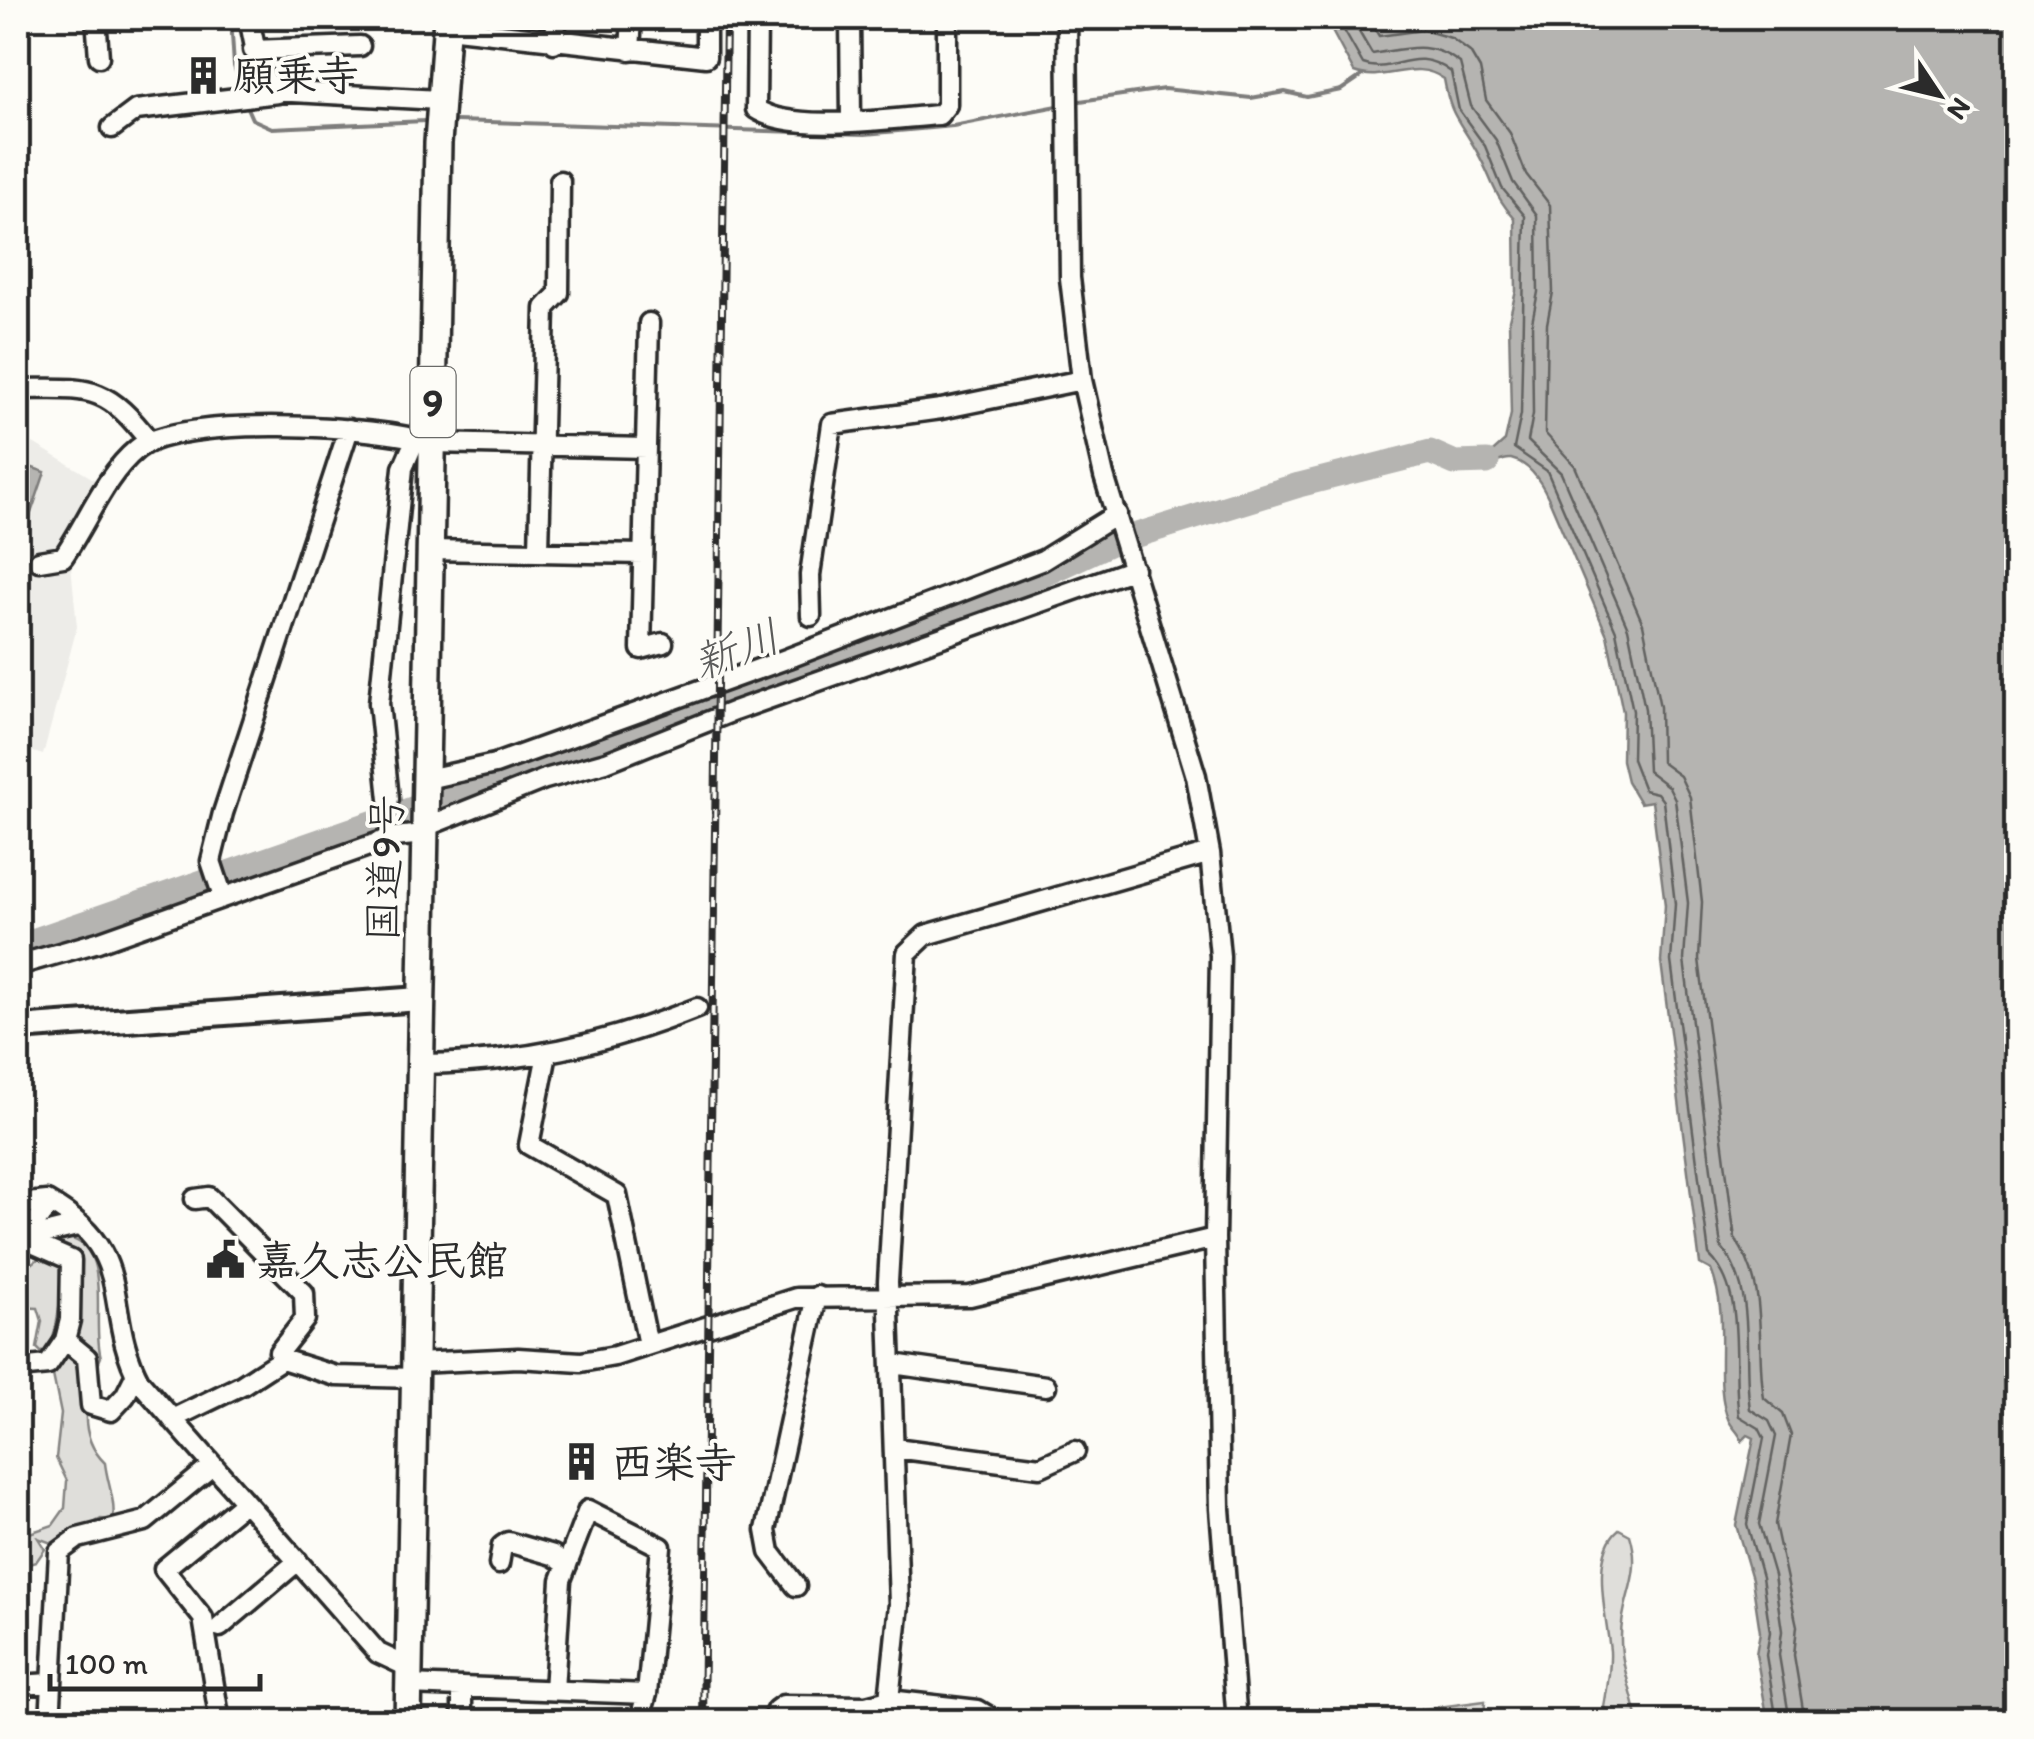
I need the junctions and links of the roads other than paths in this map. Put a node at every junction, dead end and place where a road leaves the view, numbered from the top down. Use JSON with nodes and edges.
{"nodes":[{"id":1,"x":96,"y":18,"type":"edge"},
{"id":2,"x":249,"y":18,"type":"edge"},
{"id":3,"x":556,"y":18,"type":"edge"},
{"id":4,"x":632,"y":18,"type":"edge"},
{"id":5,"x":706,"y":18,"type":"edge"},
{"id":6,"x":757,"y":18,"type":"edge"},
{"id":7,"x":850,"y":18,"type":"edge"},
{"id":8,"x":946,"y":18,"type":"edge"},
{"id":9,"x":1067,"y":18,"type":"edge"},
{"id":10,"x":447,"y":23,"type":"edge"},
{"id":11,"x":554,"y":43,"type":"junction"},
{"id":12,"x":360,"y":46,"type":"dead end"},
{"id":13,"x":254,"y":50,"type":"junction"},
{"id":14,"x":630,"y":50,"type":"junction"},
{"id":15,"x":99,"y":57,"type":"dead end"},
{"id":16,"x":278,"y":93,"type":"junction"},
{"id":17,"x":440,"y":100,"type":"junction"},
{"id":18,"x":851,"y":120,"type":"junction"},
{"id":19,"x":112,"y":128,"type":"dead end"},
{"id":20,"x":560,"y":181,"type":"dead end"},
{"id":21,"x":649,"y":323,"type":"dead end"},
{"id":22,"x":1082,"y":380,"type":"junction"},
{"id":23,"x":18,"y":389,"type":"edge"},
{"id":24,"x":350,"y":429,"type":"junction"},
{"id":25,"x":424,"y":440,"type":"junction"},
{"id":26,"x":150,"y":442,"type":"junction"},
{"id":27,"x":542,"y":446,"type":"junction"},
{"id":28,"x":646,"y":448,"type":"junction"},
{"id":29,"x":1118,"y":518,"type":"junction"},
{"id":30,"x":430,"y":550,"type":"junction"},
{"id":31,"x":539,"y":550,"type":"junction"},
{"id":32,"x":644,"y":554,"type":"junction"},
{"id":33,"x":38,"y":561,"type":"dead end"},
{"id":34,"x":1132,"y":563,"type":"junction"},
{"id":35,"x":810,"y":616,"type":"dead end"},
{"id":36,"x":663,"y":644,"type":"dead end"},
{"id":37,"x":427,"y":783,"type":"junction"},
{"id":38,"x":389,"y":799,"type":"dead end"},
{"id":39,"x":426,"y":827,"type":"junction"},
{"id":40,"x":1210,"y":853,"type":"junction"},
{"id":41,"x":222,"y":895,"type":"junction"},
{"id":42,"x":18,"y":966,"type":"edge"},
{"id":43,"x":420,"y":1000,"type":"junction"},
{"id":44,"x":698,"y":1008,"type":"dead end"},
{"id":45,"x":18,"y":1028,"type":"edge"},
{"id":46,"x":547,"y":1054,"type":"junction"},
{"id":47,"x":420,"y":1064,"type":"junction"},
{"id":48,"x":196,"y":1200,"type":"dead end"},
{"id":49,"x":50,"y":1203,"type":"junction"},
{"id":50,"x":18,"y":1204,"type":"edge"},
{"id":51,"x":81,"y":1225,"type":"junction"},
{"id":52,"x":1215,"y":1238,"type":"junction"},
{"id":53,"x":20,"y":1240,"type":"edge"},
{"id":54,"x":817,"y":1296,"type":"junction"},
{"id":55,"x":891,"y":1298,"type":"junction"},
{"id":56,"x":65,"y":1340,"type":"junction"},
{"id":57,"x":648,"y":1346,"type":"junction"},
{"id":58,"x":282,"y":1359,"type":"junction"},
{"id":59,"x":892,"y":1364,"type":"junction"},
{"id":60,"x":18,"y":1368,"type":"edge"},
{"id":61,"x":417,"y":1371,"type":"junction"},
{"id":62,"x":136,"y":1374,"type":"junction"},
{"id":63,"x":1046,"y":1386,"type":"dead end"},
{"id":64,"x":172,"y":1419,"type":"junction"},
{"id":65,"x":895,"y":1448,"type":"junction"},
{"id":66,"x":1075,"y":1451,"type":"dead end"},
{"id":67,"x":212,"y":1466,"type":"junction"},
{"id":68,"x":245,"y":1502,"type":"junction"},
{"id":69,"x":298,"y":1562,"type":"junction"},
{"id":70,"x":499,"y":1564,"type":"dead end"},
{"id":71,"x":567,"y":1565,"type":"junction"},
{"id":72,"x":796,"y":1586,"type":"dead end"},
{"id":73,"x":220,"y":1627,"type":"dead end"},
{"id":74,"x":408,"y":1676,"type":"junction"},
{"id":75,"x":51,"y":1683,"type":"junction"},
{"id":76,"x":18,"y":1686,"type":"edge"},
{"id":77,"x":462,"y":1687,"type":"junction"},
{"id":78,"x":554,"y":1690,"type":"junction"},
{"id":79,"x":647,"y":1694,"type":"junction"},
{"id":80,"x":888,"y":1700,"type":"junction"},
{"id":81,"x":50,"y":1722,"type":"edge"},
{"id":82,"x":220,"y":1722,"type":"edge"},
{"id":83,"x":408,"y":1722,"type":"edge"},
{"id":84,"x":462,"y":1722,"type":"edge"},
{"id":85,"x":639,"y":1722,"type":"edge"},
{"id":86,"x":772,"y":1722,"type":"edge"},
{"id":87,"x":998,"y":1722,"type":"edge"},
{"id":88,"x":1237,"y":1722,"type":"edge"}],
"edges":[{"from":1,"to":15,"type":"street"},
{"from":2,"to":13,"type":"street"},
{"from":3,"to":11,"type":"street"},
{"from":4,"to":14,"type":"street"},
{"from":5,"to":14,"type":"street"},
{"from":6,"to":18,"type":"street"},
{"from":7,"to":18,"type":"street"},
{"from":8,"to":18,"type":"street"},
{"from":9,"to":22,"type":"street"},
{"from":10,"to":11,"type":"street"},
{"from":10,"to":17,"type":"highway","name":"国道9号","number":"9"},
{"from":11,"to":14,"type":"street"},
{"from":12,"to":13,"type":"street"},
{"from":13,"to":16,"type":"street"},
{"from":16,"to":17,"type":"street"},
{"from":16,"to":19,"type":"street"},
{"from":17,"to":25,"type":"highway","name":"国道9号","number":"9"},
{"from":20,"to":27,"type":"street"},
{"from":21,"to":28,"type":"street"},
{"from":22,"to":29,"type":"street"},
{"from":22,"to":35,"type":"street"},
{"from":23,"to":26,"type":"street"},
{"from":24,"to":25,"type":"street"},
{"from":24,"to":26,"type":"street"},
{"from":24,"to":41,"type":"street"},
{"from":25,"to":27,"type":"street"},
{"from":25,"to":30,"type":"highway","name":"国道9号","number":"9"},
{"from":25,"to":38,"type":"street"},
{"from":26,"to":33,"type":"street"},
{"from":27,"to":28,"type":"street"},
{"from":27,"to":31,"type":"street"},
{"from":28,"to":32,"type":"street"},
{"from":29,"to":34,"type":"street"},
{"from":29,"to":37,"type":"street"},
{"from":30,"to":31,"type":"street"},
{"from":30,"to":37,"type":"highway","name":"国道9号","number":"9"},
{"from":31,"to":32,"type":"street"},
{"from":32,"to":36,"type":"street"},
{"from":34,"to":39,"type":"street"},
{"from":34,"to":40,"type":"street"},
{"from":37,"to":39,"type":"highway","name":"国道9号","number":"9"},
{"from":39,"to":41,"type":"street"},
{"from":39,"to":43,"type":"highway","name":"国道9号","number":"9"},
{"from":40,"to":52,"type":"street"},
{"from":40,"to":55,"type":"street"},
{"from":41,"to":42,"type":"street"},
{"from":43,"to":45,"type":"main road"},
{"from":43,"to":47,"type":"highway","name":"国道9号","number":"9"},
{"from":44,"to":46,"type":"street"},
{"from":46,"to":47,"type":"street"},
{"from":46,"to":57,"type":"street"},
{"from":47,"to":61,"type":"highway","name":"国道9号","number":"9"},
{"from":48,"to":58,"type":"street"},
{"from":49,"to":50,"type":"street"},
{"from":49,"to":51,"type":"street"},
{"from":49,"to":53,"type":"street"},
{"from":51,"to":53,"type":"street"},
{"from":51,"to":62,"type":"street"},
{"from":52,"to":55,"type":"street"},
{"from":52,"to":88,"type":"street"},
{"from":53,"to":56,"type":"street"},
{"from":54,"to":55,"type":"street"},
{"from":54,"to":57,"type":"street"},
{"from":54,"to":72,"type":"street"},
{"from":55,"to":59,"type":"street"},
{"from":56,"to":60,"type":"street"},
{"from":56,"to":62,"type":"street"},
{"from":57,"to":61,"type":"street"},
{"from":58,"to":61,"type":"street"},
{"from":58,"to":64,"type":"street"},
{"from":59,"to":63,"type":"street"},
{"from":59,"to":65,"type":"street"},
{"from":61,"to":74,"type":"highway","name":"国道9号","number":"9"},
{"from":62,"to":64,"type":"street"},
{"from":64,"to":67,"type":"street"},
{"from":65,"to":66,"type":"street"},
{"from":65,"to":80,"type":"street"},
{"from":67,"to":68,"type":"street"},
{"from":67,"to":75,"type":"street"},
{"from":68,"to":69,"type":"street"},
{"from":68,"to":82,"type":"street"},
{"from":69,"to":73,"type":"street"},
{"from":69,"to":74,"type":"street"},
{"from":70,"to":71,"type":"street"},
{"from":71,"to":78,"type":"street"},
{"from":71,"to":79,"type":"street"},
{"from":74,"to":77,"type":"street"},
{"from":74,"to":83,"type":"highway","name":"国道9号","number":"9"},
{"from":75,"to":76,"type":"street"},
{"from":75,"to":81,"type":"street"},
{"from":77,"to":78,"type":"street"},
{"from":77,"to":84,"type":"street"},
{"from":78,"to":79,"type":"street"},
{"from":79,"to":85,"type":"street"},
{"from":80,"to":86,"type":"street"},
{"from":80,"to":87,"type":"street"}]}
